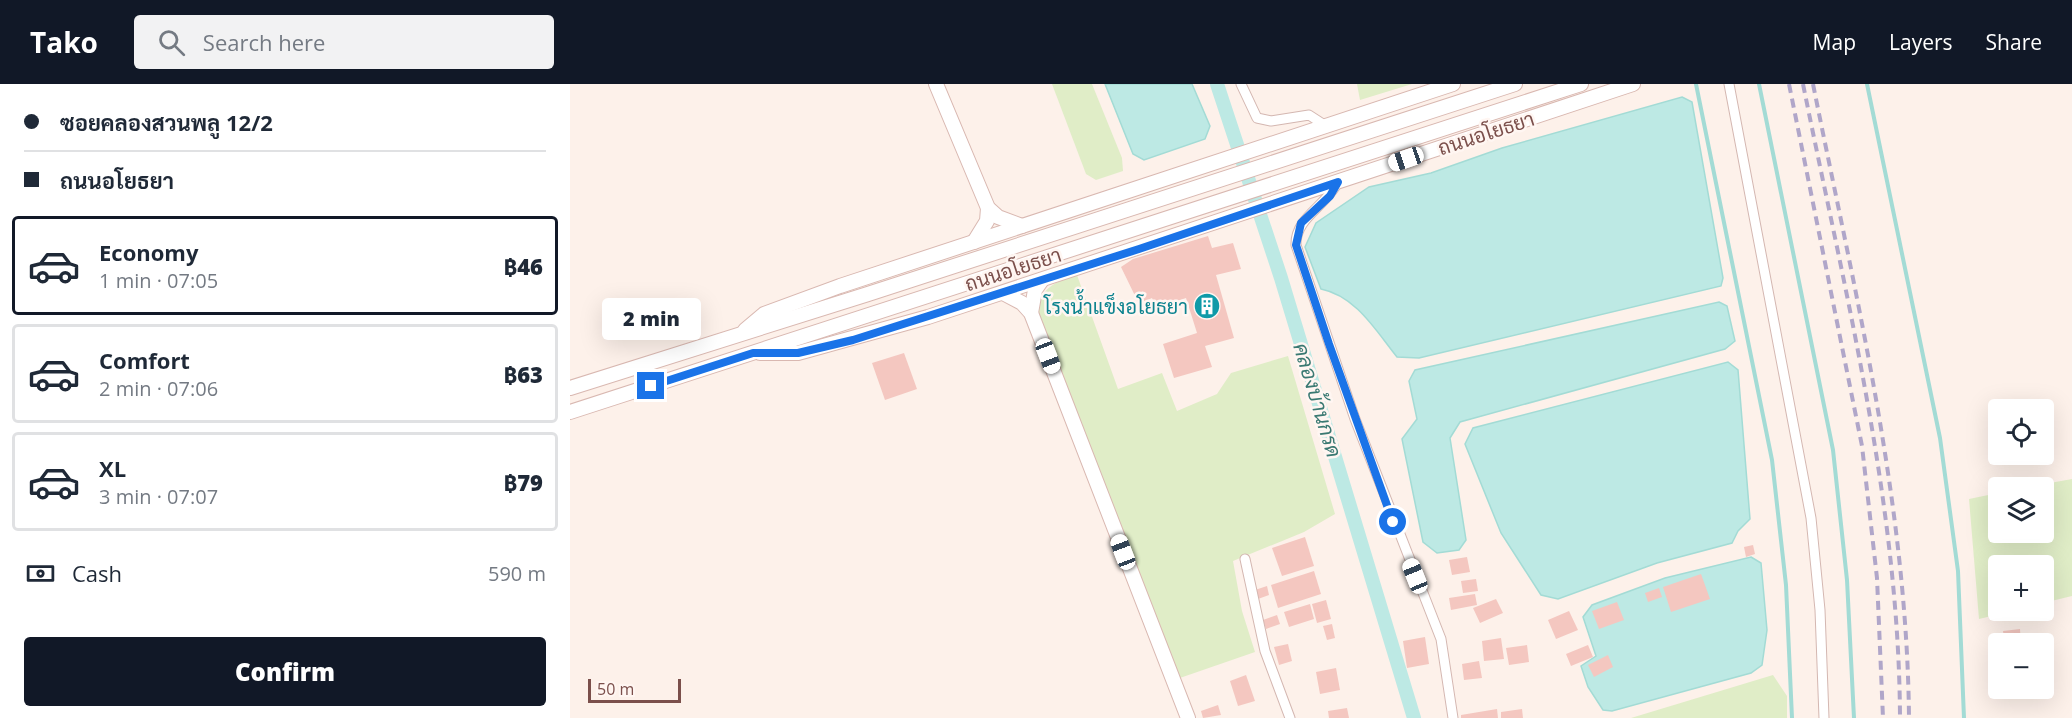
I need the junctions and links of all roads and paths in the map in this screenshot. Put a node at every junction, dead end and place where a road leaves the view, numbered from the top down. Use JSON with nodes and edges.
{"nodes":[{"id":1,"x":936,"y":84,"type":"edge"},
{"id":2,"x":1241,"y":84,"type":"edge"},
{"id":3,"x":1453,"y":84,"type":"edge"},
{"id":4,"x":1515,"y":84,"type":"edge"},
{"id":5,"x":1581,"y":84,"type":"edge"},
{"id":6,"x":1633,"y":84,"type":"edge"},
{"id":7,"x":1729,"y":84,"type":"edge"},
{"id":8,"x":1326,"y":126,"type":"junction"},
{"id":9,"x":1338,"y":182,"type":"junction"},
{"id":10,"x":988,"y":208,"type":"junction"},
{"id":11,"x":1022,"y":226,"type":"junction"},
{"id":12,"x":974,"y":242,"type":"junction"},
{"id":13,"x":1042,"y":280,"type":"junction"},
{"id":14,"x":1002,"y":292,"type":"junction"},
{"id":15,"x":1031,"y":313,"type":"junction"},
{"id":16,"x":744,"y":332,"type":"junction"},
{"id":17,"x":753,"y":353,"type":"junction"},
{"id":18,"x":570,"y":388,"type":"edge"},
{"id":19,"x":570,"y":412,"type":"edge"},
{"id":20,"x":1245,"y":558,"type":"dead end"},
{"id":21,"x":1188,"y":718,"type":"edge"},
{"id":22,"x":1290,"y":718,"type":"edge"},
{"id":23,"x":1453,"y":718,"type":"edge"},
{"id":24,"x":1824,"y":718,"type":"edge"}],
"edges":[{"from":1,"to":10,"type":"street"},
{"from":2,"to":8,"type":"street"},
{"from":3,"to":8,"type":"street","name":"ถนนอโยธยา"},
{"from":4,"to":16,"type":"street","name":"ถนนอโยธยา"},
{"from":5,"to":17,"type":"street","name":"ถนนอโยธยา"},
{"from":6,"to":9,"type":"street","name":"ถนนอโยธยา"},
{"from":7,"to":24,"type":"street"},
{"from":8,"to":11,"type":"street","name":"ถนนอโยธยา"},
{"from":9,"to":13,"type":"street","name":"ถนนอโยธยา"},
{"from":9,"to":23,"type":"street"},
{"from":10,"to":11,"type":"street"},
{"from":10,"to":12,"type":"street"},
{"from":11,"to":12,"type":"street","name":"ถนนอโยธยา"},
{"from":12,"to":16,"type":"street","name":"ถนนอโยธยา"},
{"from":13,"to":14,"type":"street","name":"ถนนอโยธยา"},
{"from":13,"to":15,"type":"street"},
{"from":14,"to":15,"type":"street"},
{"from":14,"to":17,"type":"street","name":"ถนนอโยธยา"},
{"from":15,"to":21,"type":"street"},
{"from":16,"to":18,"type":"street","name":"ถนนอโยธยา"},
{"from":17,"to":19,"type":"street","name":"ถนนอโยธยา"},
{"from":20,"to":22,"type":"street"}]}
